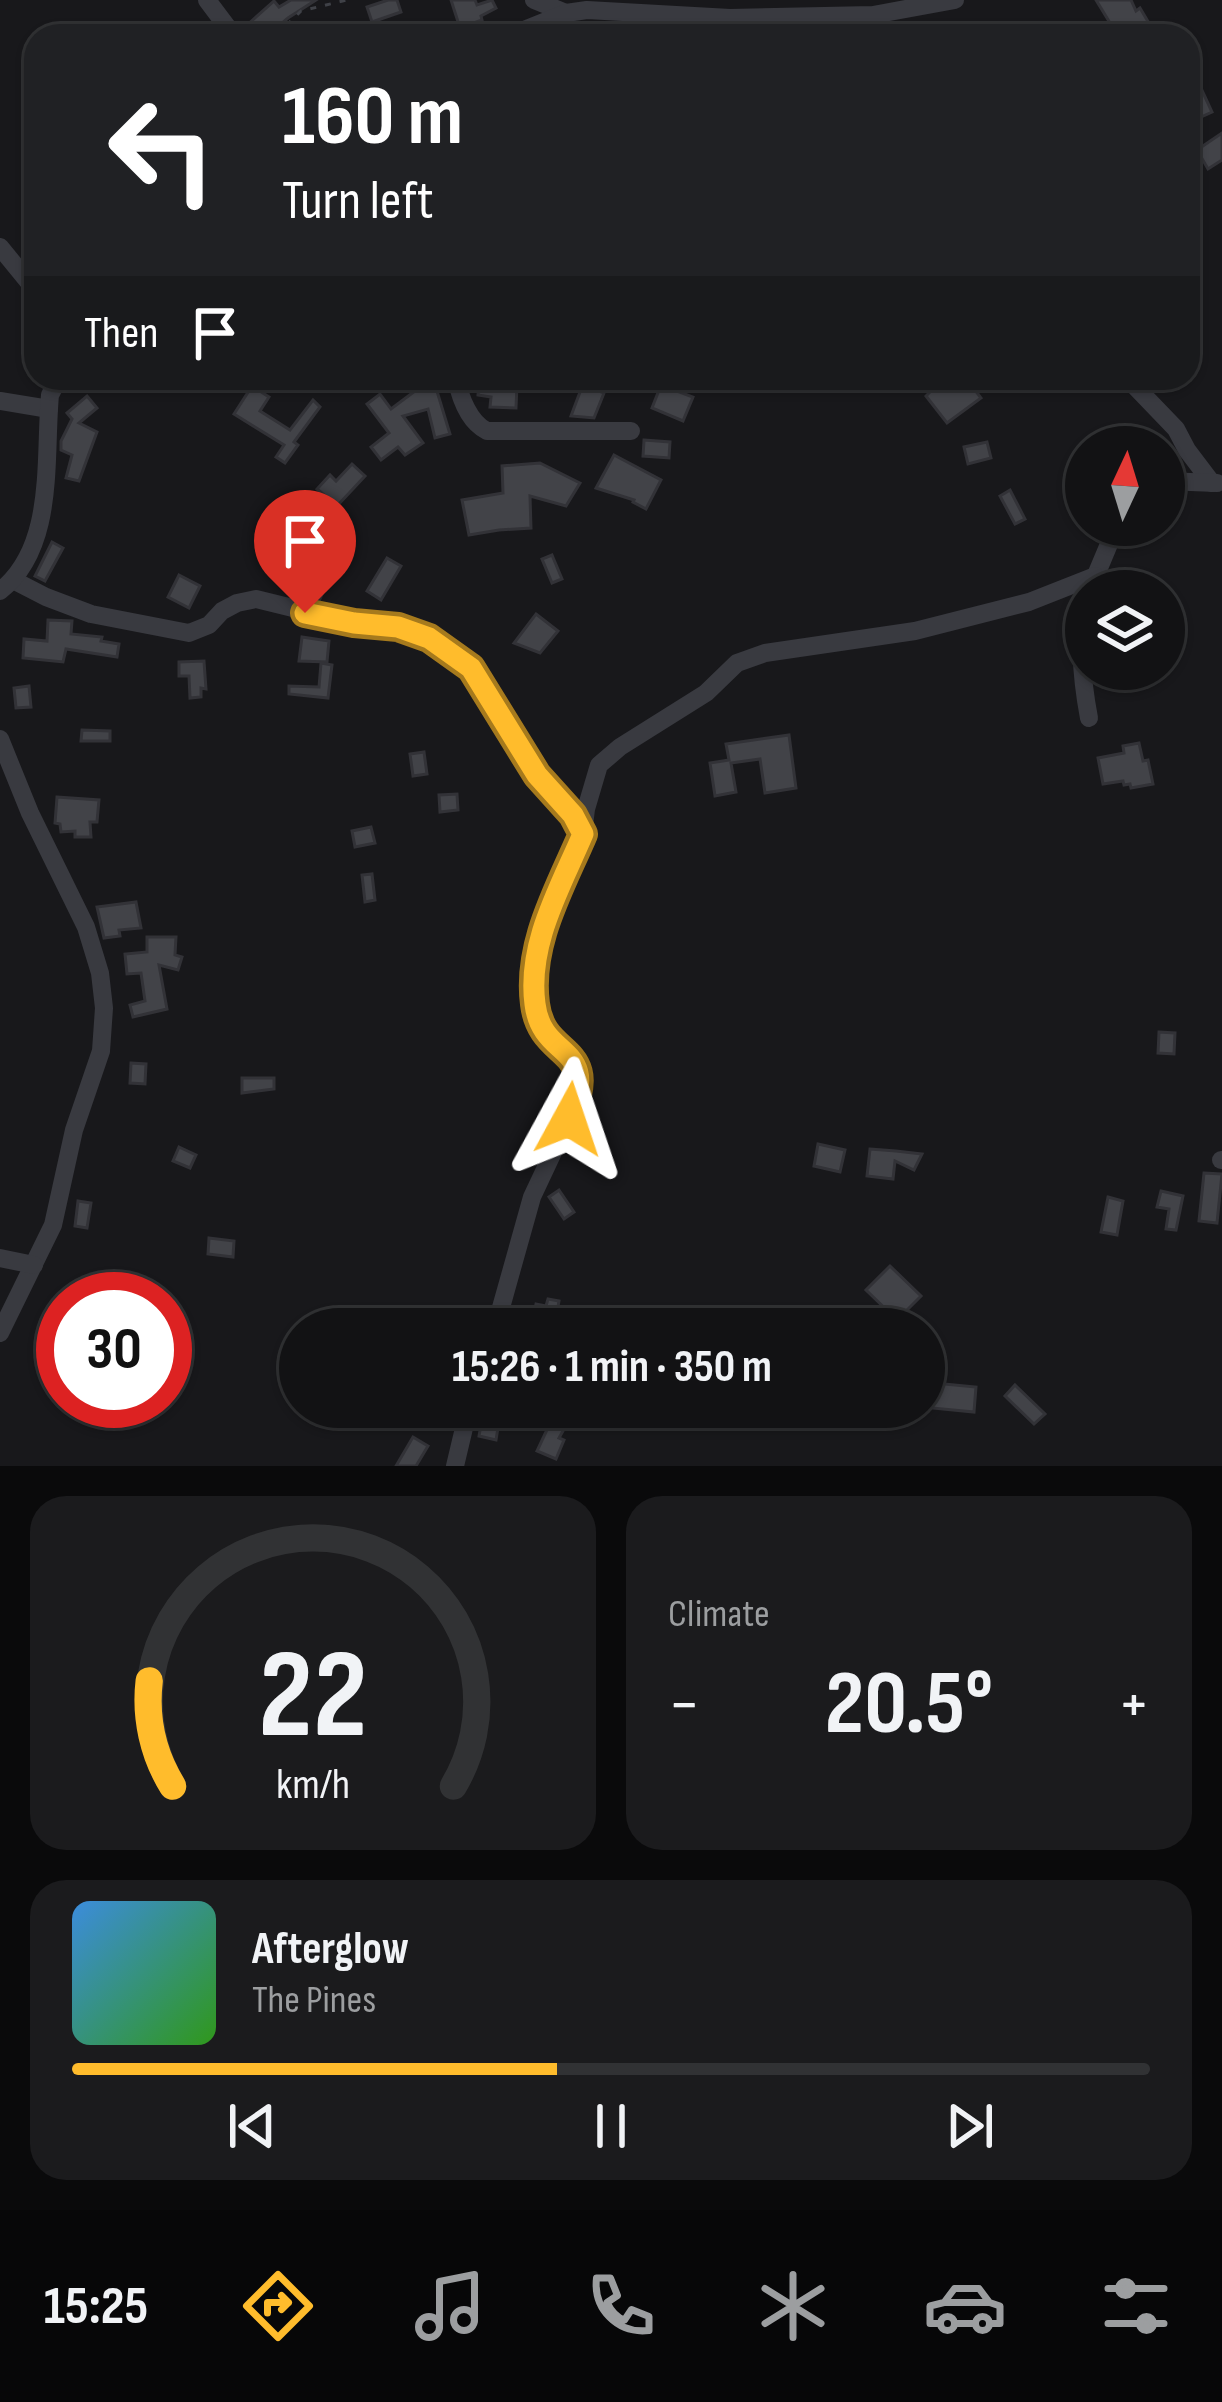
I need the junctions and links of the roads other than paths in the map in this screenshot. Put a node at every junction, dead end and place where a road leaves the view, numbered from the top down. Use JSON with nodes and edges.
{"nodes":[{"id":1,"x":207,"y":0,"type":"edge"},
{"id":2,"x":535,"y":0,"type":"edge"},
{"id":3,"x":955,"y":0,"type":"edge"},
{"id":4,"x":566,"y":13,"type":"junction"},
{"id":5,"x":873,"y":16,"type":"junction"},
{"id":6,"x":226,"y":24,"type":"edge"},
{"id":7,"x":539,"y":24,"type":"edge"},
{"id":8,"x":871,"y":24,"type":"edge"},
{"id":9,"x":0,"y":247,"type":"edge"},
{"id":10,"x":24,"y":276,"type":"edge"},
{"id":11,"x":53,"y":390,"type":"edge"},
{"id":12,"x":459,"y":390,"type":"edge"},
{"id":13,"x":1139,"y":390,"type":"edge"},
{"id":14,"x":0,"y":401,"type":"edge"},
{"id":15,"x":49,"y":409,"type":"junction"},
{"id":16,"x":632,"y":431,"type":"dead end"},
{"id":17,"x":1185,"y":482,"type":"edge"},
{"id":18,"x":1217,"y":483,"type":"edge"},
{"id":19,"x":7,"y":586,"type":"edge"},
{"id":20,"x":1065,"y":591,"type":"edge"},
{"id":21,"x":1086,"y":690,"type":"edge"},
{"id":22,"x":1089,"y":718,"type":"dead end"},
{"id":23,"x":0,"y":739,"type":"edge"},
{"id":24,"x":583,"y":834,"type":"junction"},
{"id":25,"x":0,"y":1258,"type":"edge"},
{"id":26,"x":34,"y":1265,"type":"junction"},
{"id":27,"x":501,"y":1308,"type":"edge"},
{"id":28,"x":0,"y":1334,"type":"edge"},
{"id":29,"x":465,"y":1428,"type":"edge"},
{"id":30,"x":455,"y":1466,"type":"edge"}],
"edges":[{"from":1,"to":6,"type":"street"},
{"from":2,"to":4,"type":"street"},
{"from":3,"to":5,"type":"street"},
{"from":4,"to":5,"type":"street"},
{"from":4,"to":7,"type":"street"},
{"from":5,"to":8,"type":"street"},
{"from":9,"to":10,"type":"street"},
{"from":11,"to":15,"type":"street"},
{"from":12,"to":16,"type":"street"},
{"from":13,"to":18,"type":"street"},
{"from":14,"to":15,"type":"street"},
{"from":15,"to":19,"type":"street"},
{"from":17,"to":18,"type":"street"},
{"from":19,"to":24,"type":"street"},
{"from":20,"to":24,"type":"street"},
{"from":21,"to":22,"type":"street"},
{"from":23,"to":26,"type":"street"},
{"from":24,"to":27,"type":"street"},
{"from":25,"to":26,"type":"street"},
{"from":26,"to":28,"type":"street"},
{"from":29,"to":30,"type":"street"}]}
